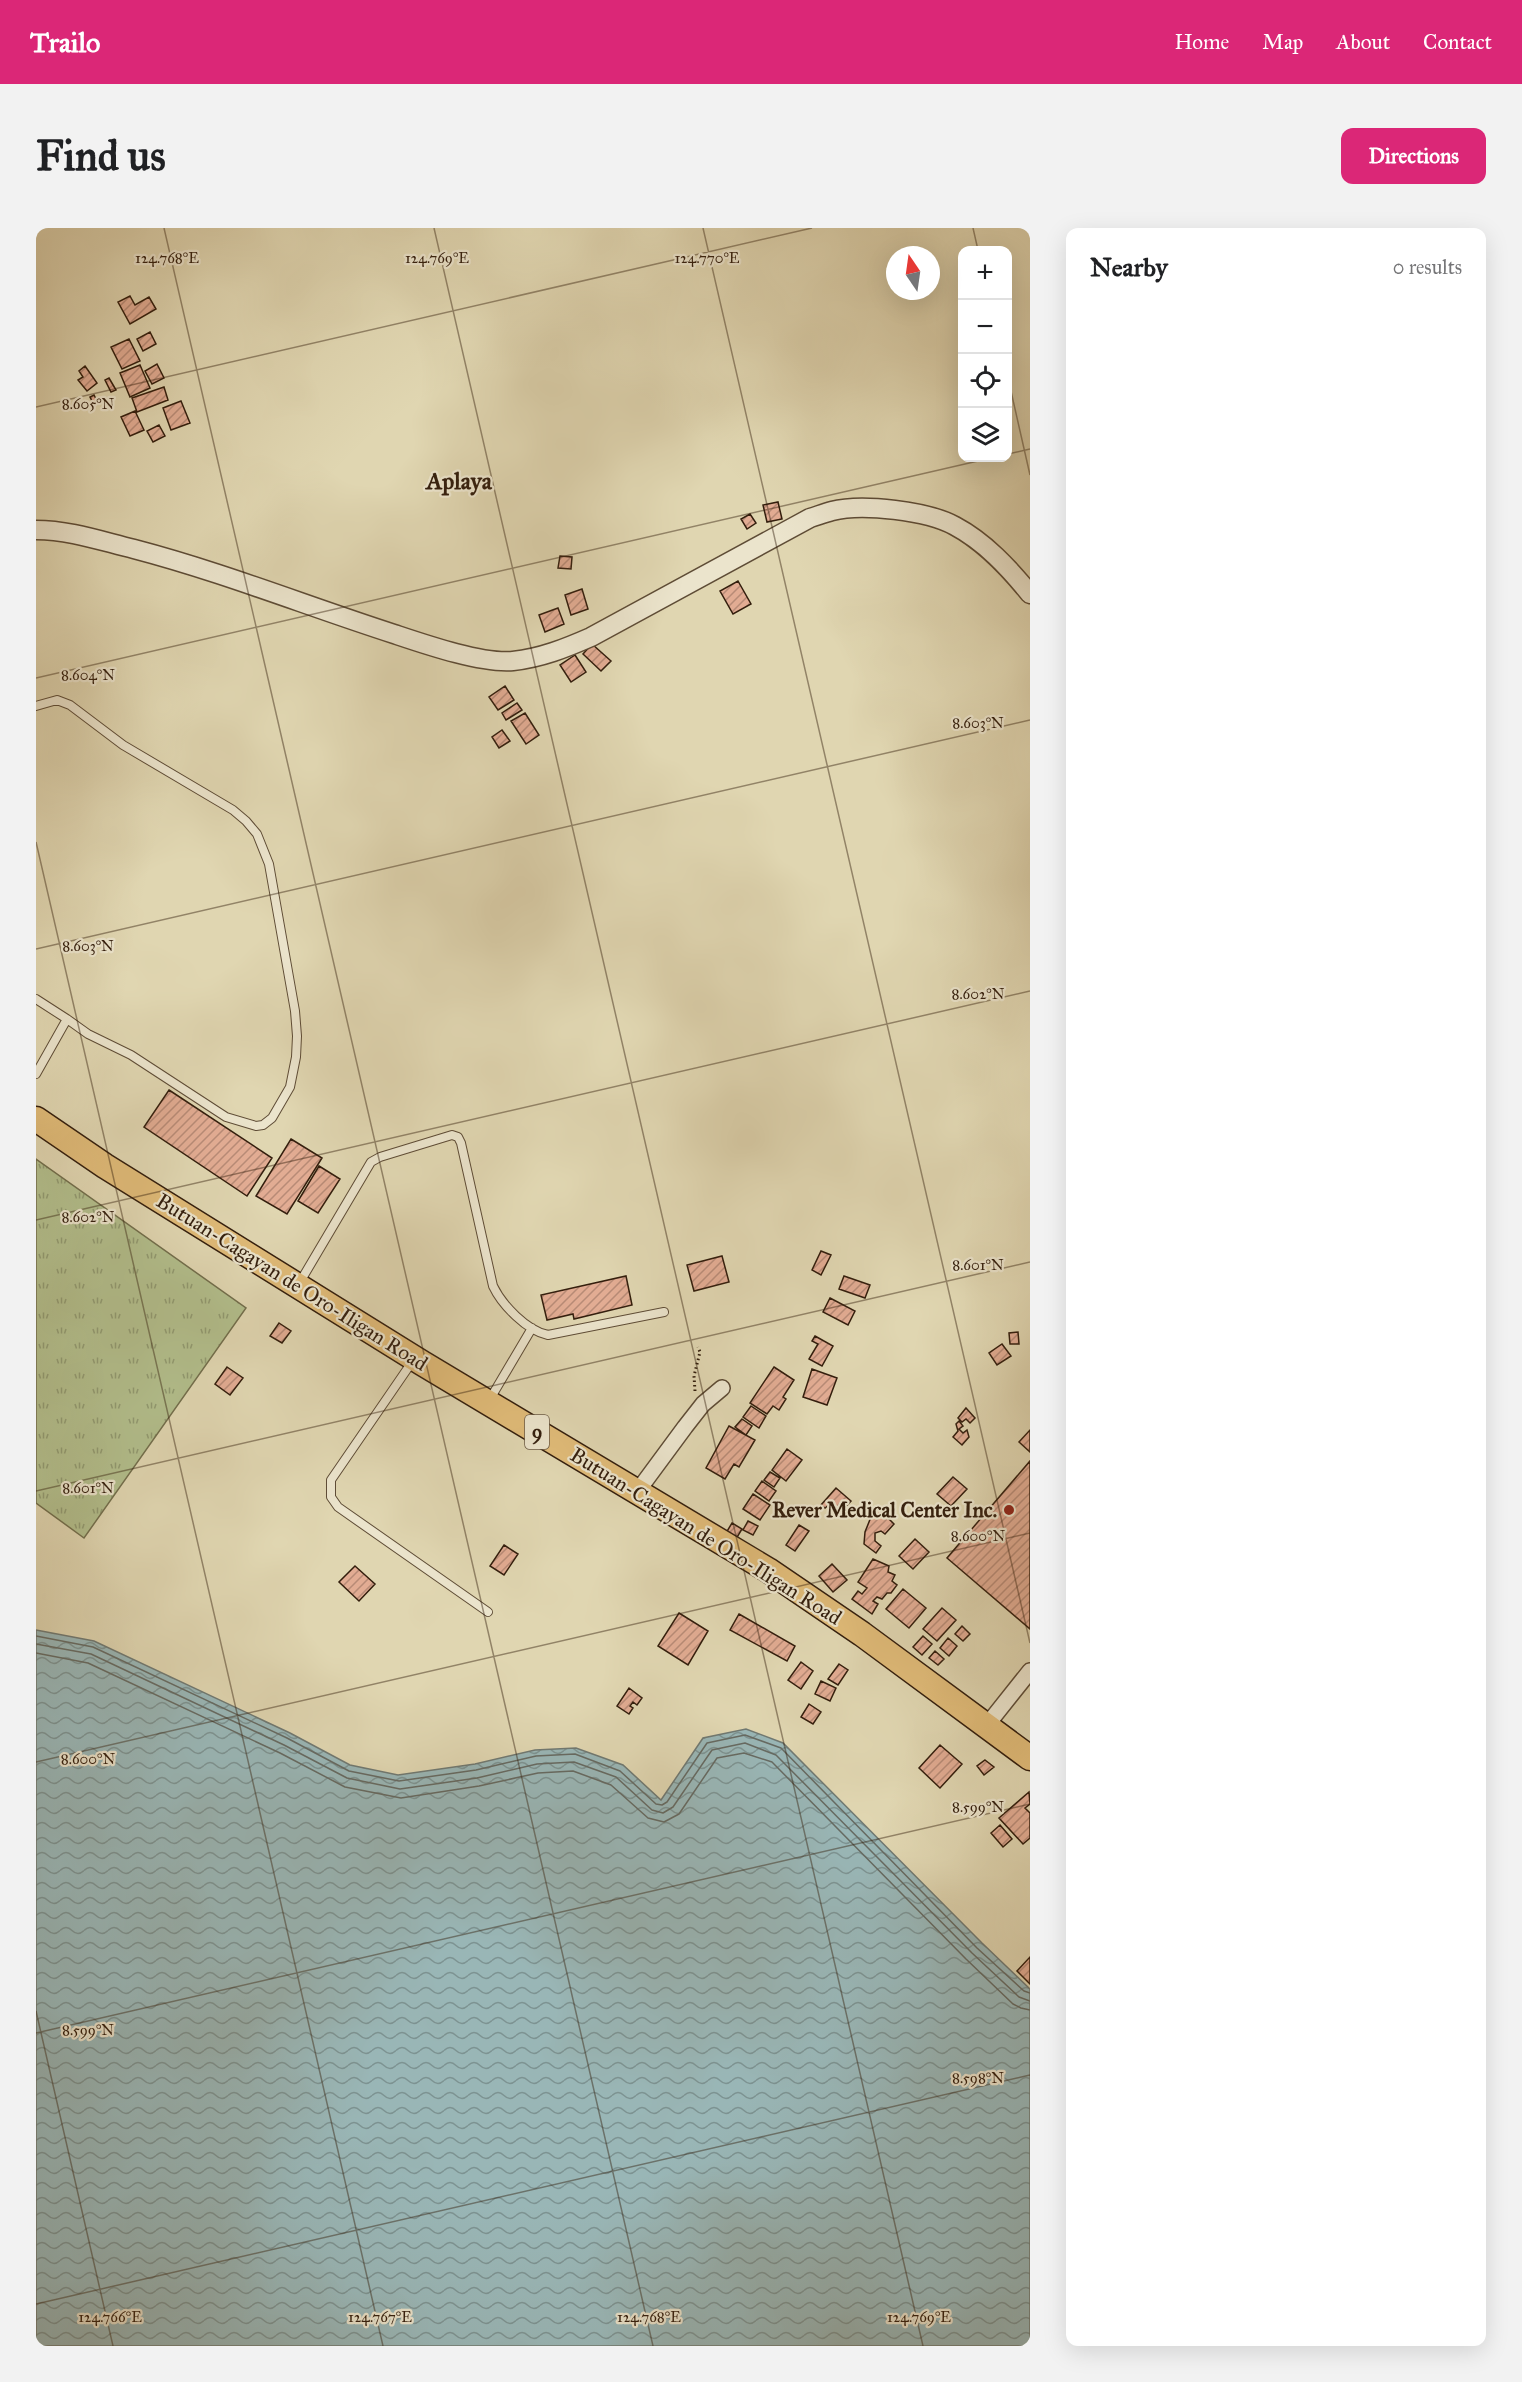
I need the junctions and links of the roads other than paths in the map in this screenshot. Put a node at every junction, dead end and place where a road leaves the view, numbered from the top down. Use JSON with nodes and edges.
{"nodes":[{"id":1,"x":36,"y":530,"type":"edge"},
{"id":2,"x":1030,"y":594,"type":"edge"},
{"id":3,"x":36,"y":706,"type":"edge"},
{"id":4,"x":36,"y":999,"type":"edge"},
{"id":5,"x":67,"y":1019,"type":"junction"},
{"id":6,"x":36,"y":1074,"type":"edge"},
{"id":7,"x":36,"y":1119,"type":"edge"},
{"id":8,"x":297,"y":1286,"type":"junction"},
{"id":9,"x":664,"y":1312,"type":"dead end"},
{"id":10,"x":532,"y":1328,"type":"junction"},
{"id":11,"x":415,"y":1359,"type":"junction"},
{"id":12,"x":722,"y":1388,"type":"dead end"},
{"id":13,"x":488,"y":1402,"type":"junction"},
{"id":14,"x":638,"y":1492,"type":"junction"},
{"id":15,"x":488,"y":1612,"type":"dead end"},
{"id":16,"x":1030,"y":1671,"type":"edge"},
{"id":17,"x":987,"y":1725,"type":"junction"},
{"id":18,"x":1030,"y":1758,"type":"edge"}],
"edges":[{"from":1,"to":2,"type":"street"},
{"from":3,"to":5,"type":"lane"},
{"from":4,"to":5,"type":"lane"},
{"from":5,"to":6,"type":"lane"},
{"from":7,"to":8,"type":"highway","name":"Butuan-Cagayan de Oro-Iligan Road","number":"9"},
{"from":8,"to":10,"type":"lane"},
{"from":8,"to":11,"type":"highway","name":"Butuan-Cagayan de Oro-Iligan Road","number":"9"},
{"from":9,"to":10,"type":"lane"},
{"from":10,"to":13,"type":"lane"},
{"from":11,"to":13,"type":"highway","name":"Butuan-Cagayan de Oro-Iligan Road","number":"9"},
{"from":11,"to":15,"type":"lane"},
{"from":12,"to":14,"type":"street"},
{"from":13,"to":14,"type":"highway","name":"Butuan-Cagayan de Oro-Iligan Road","number":"9"},
{"from":14,"to":17,"type":"highway","name":"Butuan-Cagayan de Oro-Iligan Road","number":"9"},
{"from":16,"to":17,"type":"street"},
{"from":17,"to":18,"type":"highway","name":"Butuan-Cagayan de Oro-Iligan Road","number":"9"}]}
